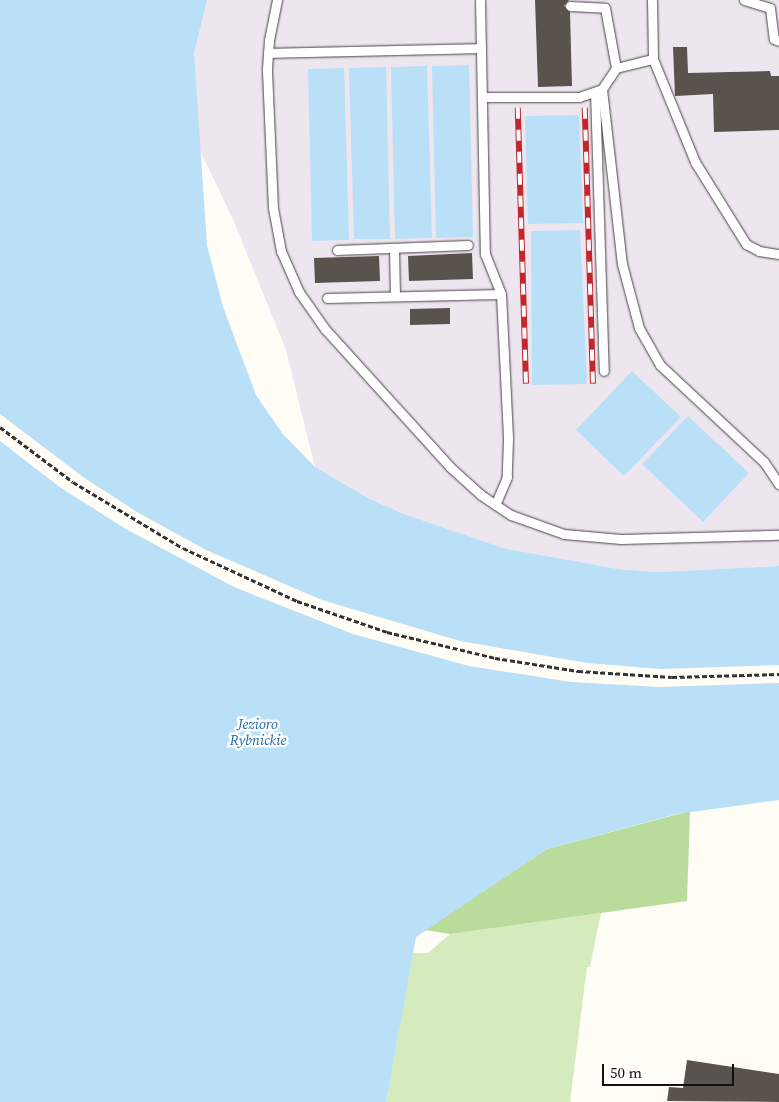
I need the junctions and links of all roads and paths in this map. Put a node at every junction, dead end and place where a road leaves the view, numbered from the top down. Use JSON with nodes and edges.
{"nodes":[{"id":1,"x":277,"y":0,"type":"edge"},
{"id":2,"x":480,"y":0,"type":"edge"},
{"id":3,"x":652,"y":0,"type":"edge"},
{"id":4,"x":744,"y":0,"type":"edge"},
{"id":5,"x":570,"y":6,"type":"dead end"},
{"id":6,"x":779,"y":40,"type":"edge"},
{"id":7,"x":480,"y":48,"type":"junction"},
{"id":8,"x":268,"y":53,"type":"junction"},
{"id":9,"x":653,"y":60,"type":"junction"},
{"id":10,"x":616,"y":68,"type":"junction"},
{"id":11,"x":599,"y":90,"type":"junction"},
{"id":12,"x":483,"y":97,"type":"junction"},
{"id":13,"x":468,"y":245,"type":"dead end"},
{"id":14,"x":394,"y":248,"type":"junction"},
{"id":15,"x":337,"y":250,"type":"dead end"},
{"id":16,"x":779,"y":254,"type":"edge"},
{"id":17,"x":501,"y":294,"type":"junction"},
{"id":18,"x":395,"y":296,"type":"junction"},
{"id":19,"x":327,"y":298,"type":"dead end"},
{"id":20,"x":604,"y":370,"type":"dead end"},
{"id":21,"x":0,"y":427,"type":"edge"},
{"id":22,"x":779,"y":484,"type":"edge"},
{"id":23,"x":495,"y":505,"type":"junction"},
{"id":24,"x":779,"y":535,"type":"edge"},
{"id":25,"x":779,"y":674,"type":"edge"}],
"edges":[{"from":1,"to":8,"type":"lane"},
{"from":2,"to":7,"type":"lane"},
{"from":3,"to":9,"type":"lane"},
{"from":4,"to":6,"type":"lane"},
{"from":5,"to":10,"type":"lane"},
{"from":7,"to":8,"type":"lane"},
{"from":7,"to":12,"type":"lane"},
{"from":8,"to":23,"type":"lane"},
{"from":9,"to":10,"type":"lane"},
{"from":9,"to":16,"type":"lane"},
{"from":10,"to":11,"type":"lane"},
{"from":11,"to":12,"type":"lane"},
{"from":11,"to":20,"type":"lane"},
{"from":11,"to":22,"type":"lane"},
{"from":12,"to":17,"type":"lane"},
{"from":13,"to":14,"type":"lane"},
{"from":14,"to":15,"type":"lane"},
{"from":14,"to":18,"type":"lane"},
{"from":17,"to":18,"type":"lane"},
{"from":17,"to":23,"type":"lane"},
{"from":18,"to":19,"type":"lane"},
{"from":21,"to":25,"type":"path"},
{"from":23,"to":24,"type":"lane"}]}
